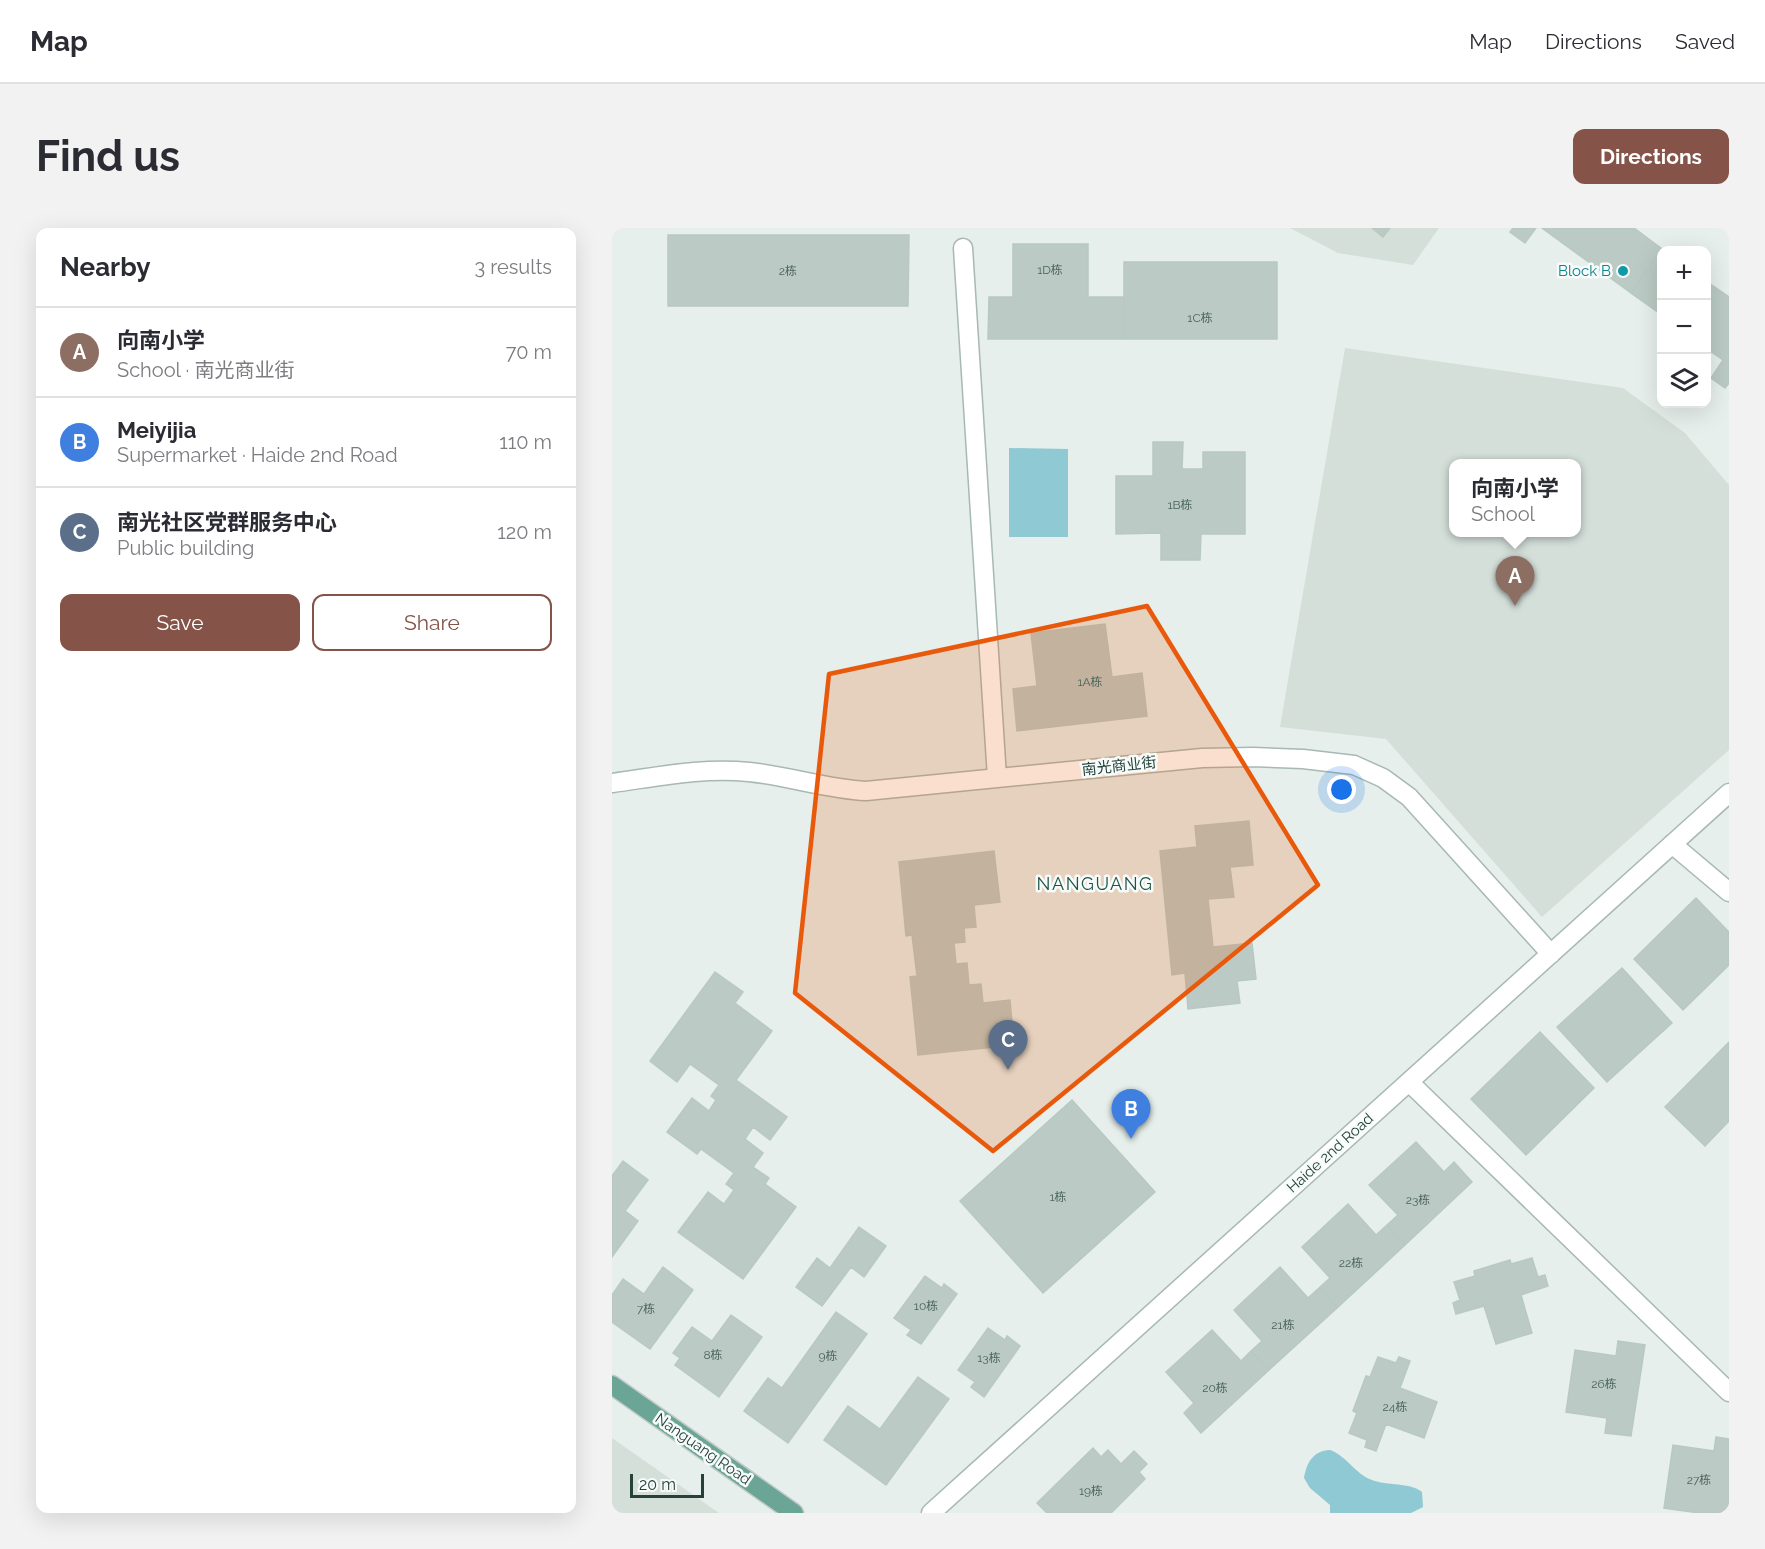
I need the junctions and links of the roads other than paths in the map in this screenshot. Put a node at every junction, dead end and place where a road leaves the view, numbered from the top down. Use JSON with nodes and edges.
{"nodes":[{"id":1,"x":963,"y":248,"type":"dead end"},
{"id":2,"x":997,"y":778,"type":"junction"},
{"id":3,"x":612,"y":783,"type":"edge"},
{"id":4,"x":1729,"y":793,"type":"edge"},
{"id":5,"x":1672,"y":844,"type":"junction"},
{"id":6,"x":1729,"y":892,"type":"edge"},
{"id":7,"x":1551,"y":954,"type":"junction"},
{"id":8,"x":1409,"y":1082,"type":"junction"},
{"id":9,"x":612,"y":1385,"type":"edge"},
{"id":10,"x":1729,"y":1392,"type":"edge"},
{"id":11,"x":794,"y":1513,"type":"edge"},
{"id":12,"x":931,"y":1513,"type":"edge"}],
"edges":[{"from":1,"to":2,"type":"street"},
{"from":2,"to":3,"type":"street","name":"南光商业街"},
{"from":2,"to":7,"type":"street","name":"南光商业街"},
{"from":4,"to":5,"type":"street","name":"Haide 2nd Road"},
{"from":5,"to":6,"type":"street"},
{"from":5,"to":7,"type":"street","name":"Haide 2nd Road"},
{"from":7,"to":8,"type":"street","name":"Haide 2nd Road"},
{"from":8,"to":10,"type":"street"},
{"from":8,"to":12,"type":"street","name":"Haide 2nd Road"},
{"from":9,"to":11,"type":"main road","name":"Nanguang Road"}]}
